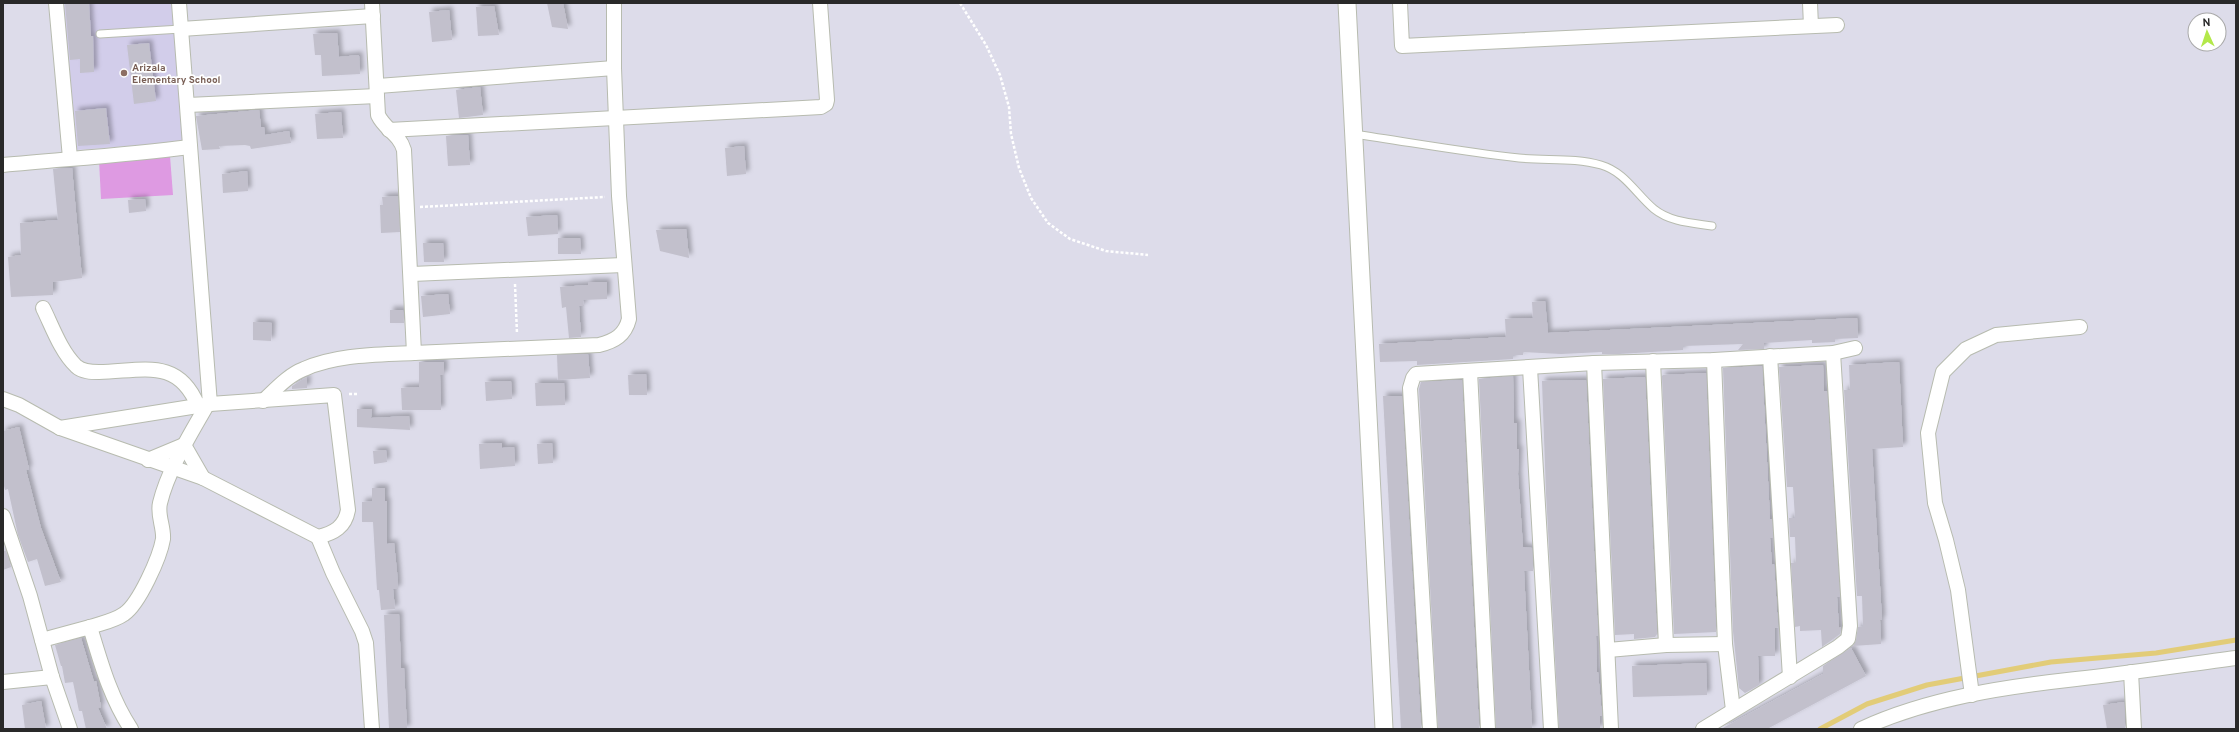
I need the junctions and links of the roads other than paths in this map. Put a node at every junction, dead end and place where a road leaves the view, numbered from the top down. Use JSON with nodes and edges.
{"nodes":[{"id":1,"x":56,"y":3,"type":"edge"},
{"id":2,"x":179,"y":3,"type":"edge"},
{"id":3,"x":614,"y":3,"type":"edge"},
{"id":4,"x":820,"y":3,"type":"edge"},
{"id":5,"x":1347,"y":3,"type":"edge"},
{"id":6,"x":1400,"y":3,"type":"edge"},
{"id":7,"x":1810,"y":3,"type":"edge"},
{"id":8,"x":375,"y":6,"type":"edge"},
{"id":9,"x":1837,"y":25,"type":"dead end"},
{"id":10,"x":1811,"y":26,"type":"junction"},
{"id":11,"x":181,"y":29,"type":"junction"},
{"id":12,"x":100,"y":34,"type":"dead end"},
{"id":13,"x":614,"y":68,"type":"junction"},
{"id":14,"x":378,"y":91,"type":"junction"},
{"id":15,"x":188,"y":105,"type":"junction"},
{"id":16,"x":617,"y":117,"type":"junction"},
{"id":17,"x":389,"y":130,"type":"junction"},
{"id":18,"x":1353,"y":134,"type":"junction"},
{"id":19,"x":190,"y":148,"type":"junction"},
{"id":20,"x":70,"y":158,"type":"junction"},
{"id":21,"x":3,"y":165,"type":"edge"},
{"id":22,"x":1712,"y":226,"type":"dead end"},
{"id":23,"x":623,"y":265,"type":"junction"},
{"id":24,"x":412,"y":274,"type":"junction"},
{"id":25,"x":42,"y":308,"type":"dead end"},
{"id":26,"x":2080,"y":326,"type":"dead end"},
{"id":27,"x":1855,"y":348,"type":"dead end"},
{"id":28,"x":1833,"y":352,"type":"junction"},
{"id":29,"x":414,"y":353,"type":"junction"},
{"id":30,"x":1770,"y":356,"type":"junction"},
{"id":31,"x":1714,"y":360,"type":"junction"},
{"id":32,"x":1653,"y":361,"type":"junction"},
{"id":33,"x":1594,"y":363,"type":"junction"},
{"id":34,"x":1530,"y":368,"type":"junction"},
{"id":35,"x":1470,"y":371,"type":"junction"},
{"id":36,"x":3,"y":399,"type":"edge"},
{"id":37,"x":263,"y":401,"type":"junction"},
{"id":38,"x":205,"y":405,"type":"junction"},
{"id":39,"x":60,"y":428,"type":"junction"},
{"id":40,"x":184,"y":445,"type":"junction"},
{"id":41,"x":148,"y":460,"type":"junction"},
{"id":42,"x":173,"y":469,"type":"junction"},
{"id":43,"x":203,"y":478,"type":"junction"},
{"id":44,"x":4,"y":523,"type":"edge"},
{"id":45,"x":318,"y":537,"type":"junction"},
{"id":46,"x":90,"y":627,"type":"junction"},
{"id":47,"x":42,"y":640,"type":"junction"},
{"id":48,"x":1725,"y":644,"type":"junction"},
{"id":49,"x":1666,"y":645,"type":"junction"},
{"id":50,"x":1608,"y":650,"type":"junction"},
{"id":51,"x":2236,"y":658,"type":"edge"},
{"id":52,"x":2131,"y":672,"type":"junction"},
{"id":53,"x":52,"y":677,"type":"junction"},
{"id":54,"x":1790,"y":677,"type":"junction"},
{"id":55,"x":3,"y":682,"type":"edge"},
{"id":56,"x":1972,"y":695,"type":"junction"},
{"id":57,"x":1733,"y":710,"type":"junction"},
{"id":58,"x":70,"y":729,"type":"edge"},
{"id":59,"x":131,"y":729,"type":"edge"},
{"id":60,"x":372,"y":729,"type":"edge"},
{"id":61,"x":1384,"y":729,"type":"edge"},
{"id":62,"x":1430,"y":729,"type":"edge"},
{"id":63,"x":1488,"y":729,"type":"edge"},
{"id":64,"x":1551,"y":729,"type":"edge"},
{"id":65,"x":1611,"y":729,"type":"edge"},
{"id":66,"x":1703,"y":729,"type":"edge"},
{"id":67,"x":1861,"y":729,"type":"edge"},
{"id":68,"x":2134,"y":729,"type":"edge"}],
"edges":[{"from":1,"to":20,"type":"street"},
{"from":2,"to":11,"type":"street"},
{"from":3,"to":13,"type":"street"},
{"from":4,"to":16,"type":"street"},
{"from":5,"to":18,"type":"street"},
{"from":6,"to":10,"type":"street"},
{"from":7,"to":10,"type":"street"},
{"from":8,"to":11,"type":"street"},
{"from":8,"to":14,"type":"street"},
{"from":9,"to":10,"type":"street"},
{"from":11,"to":12,"type":"lane"},
{"from":11,"to":15,"type":"street"},
{"from":13,"to":14,"type":"street"},
{"from":13,"to":16,"type":"street"},
{"from":14,"to":15,"type":"street"},
{"from":14,"to":17,"type":"street"},
{"from":15,"to":19,"type":"street"},
{"from":16,"to":17,"type":"street"},
{"from":16,"to":23,"type":"street"},
{"from":17,"to":24,"type":"street"},
{"from":18,"to":22,"type":"lane"},
{"from":18,"to":61,"type":"street"},
{"from":19,"to":20,"type":"street"},
{"from":19,"to":38,"type":"street"},
{"from":20,"to":21,"type":"street"},
{"from":23,"to":24,"type":"street"},
{"from":23,"to":29,"type":"street"},
{"from":24,"to":29,"type":"street"},
{"from":25,"to":38,"type":"street"},
{"from":26,"to":56,"type":"street"},
{"from":27,"to":28,"type":"street"},
{"from":28,"to":30,"type":"street"},
{"from":28,"to":54,"type":"street"},
{"from":29,"to":37,"type":"street"},
{"from":30,"to":31,"type":"street"},
{"from":30,"to":54,"type":"street"},
{"from":31,"to":32,"type":"street"},
{"from":31,"to":48,"type":"street"},
{"from":32,"to":33,"type":"street"},
{"from":32,"to":49,"type":"street"},
{"from":33,"to":34,"type":"street"},
{"from":33,"to":50,"type":"street"},
{"from":34,"to":35,"type":"street"},
{"from":34,"to":64,"type":"street"},
{"from":35,"to":62,"type":"street"},
{"from":35,"to":63,"type":"street"},
{"from":36,"to":39,"type":"street"},
{"from":37,"to":38,"type":"street"},
{"from":37,"to":45,"type":"street"},
{"from":38,"to":39,"type":"street"},
{"from":38,"to":40,"type":"street"},
{"from":39,"to":41,"type":"street"},
{"from":40,"to":41,"type":"street"},
{"from":40,"to":42,"type":"street"},
{"from":40,"to":43,"type":"street"},
{"from":41,"to":42,"type":"street"},
{"from":42,"to":43,"type":"street"},
{"from":42,"to":46,"type":"street"},
{"from":43,"to":45,"type":"street"},
{"from":44,"to":47,"type":"street"},
{"from":45,"to":60,"type":"street"},
{"from":46,"to":47,"type":"street"},
{"from":46,"to":59,"type":"street"},
{"from":47,"to":53,"type":"street"},
{"from":48,"to":49,"type":"street"},
{"from":48,"to":57,"type":"street"},
{"from":49,"to":50,"type":"street"},
{"from":50,"to":65,"type":"street"},
{"from":51,"to":52,"type":"street"},
{"from":52,"to":56,"type":"street"},
{"from":52,"to":68,"type":"street"},
{"from":53,"to":55,"type":"street"},
{"from":53,"to":58,"type":"street"},
{"from":54,"to":57,"type":"street"},
{"from":56,"to":67,"type":"street"},
{"from":57,"to":66,"type":"street"}]}
